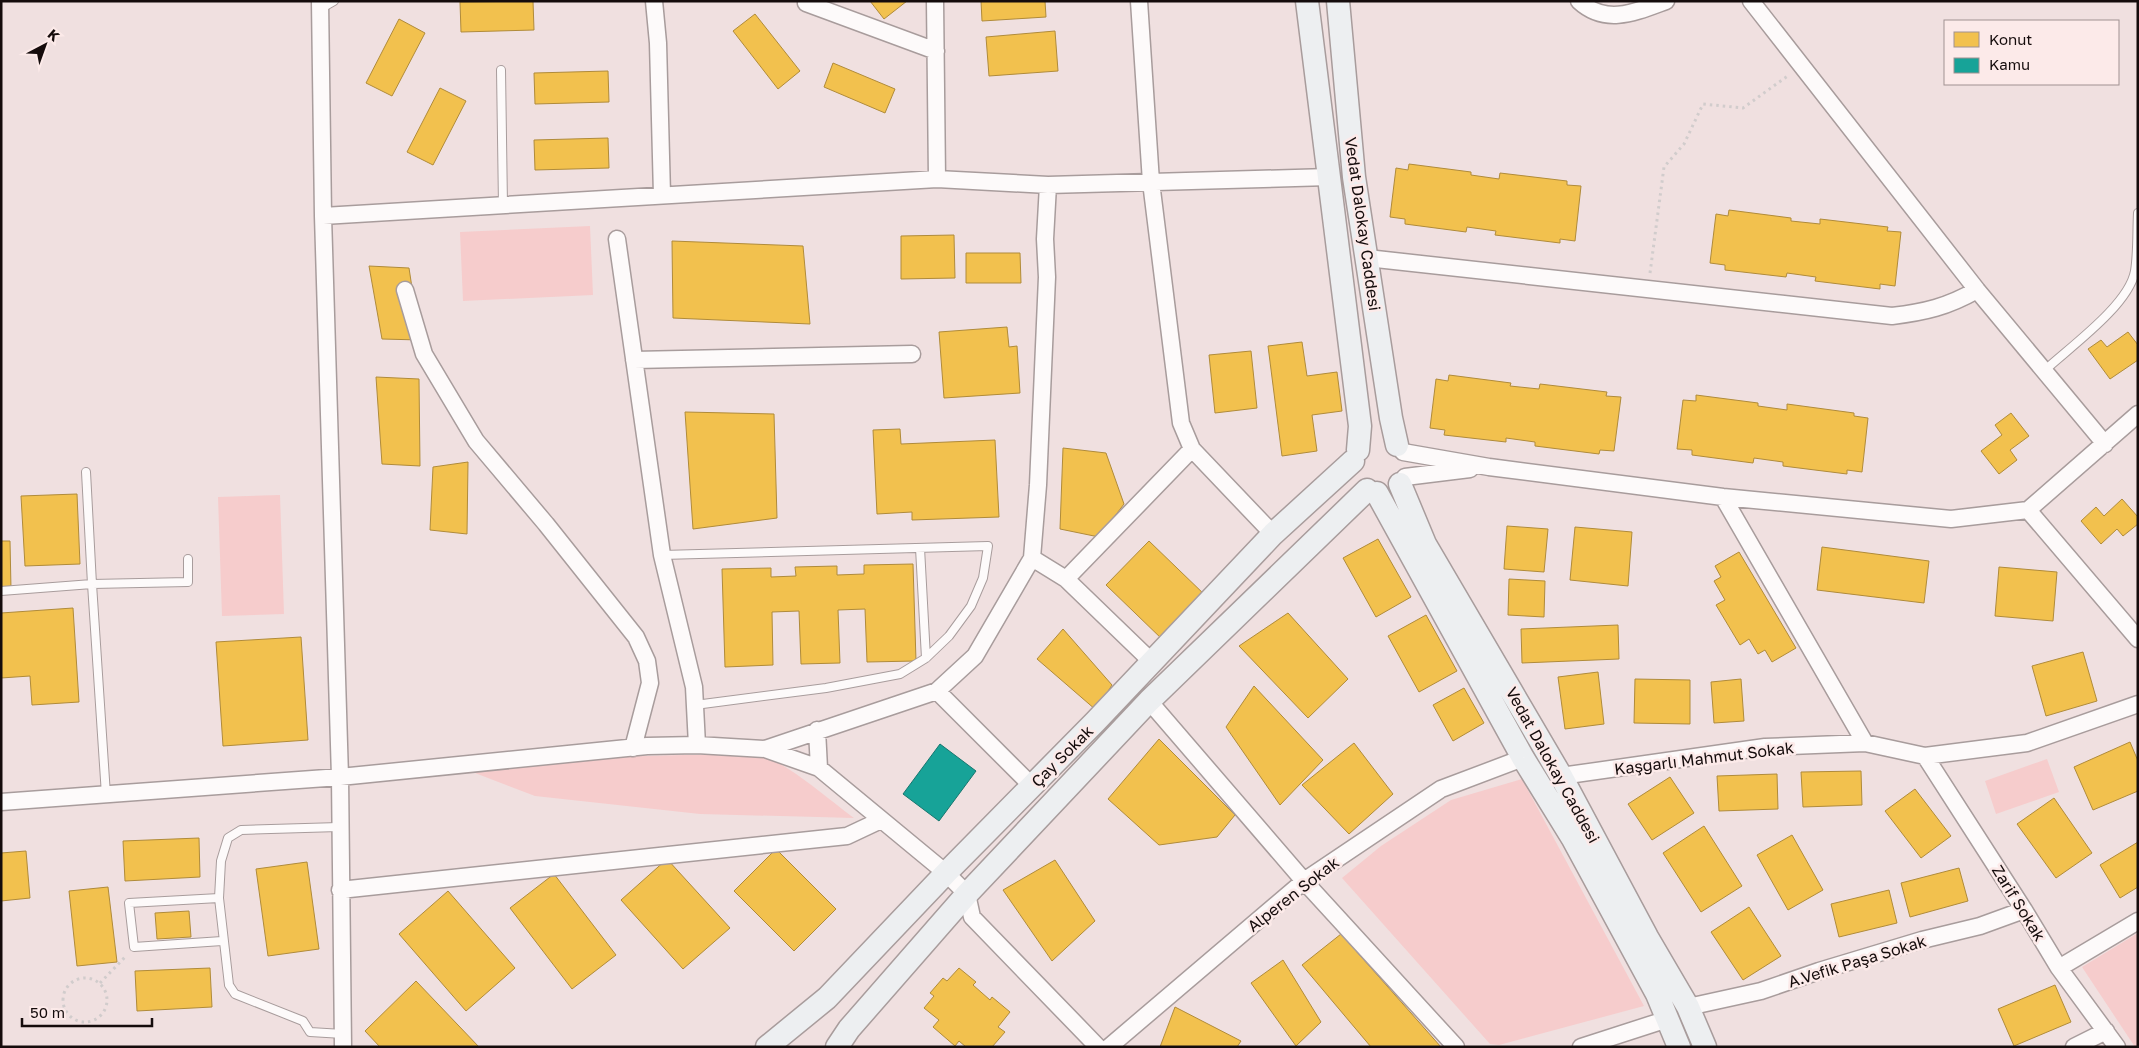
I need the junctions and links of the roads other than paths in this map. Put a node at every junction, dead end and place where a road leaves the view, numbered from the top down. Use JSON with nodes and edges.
{"nodes":[{"id":1,"x":654,"y":1,"type":"edge"},
{"id":2,"x":935,"y":1,"type":"edge"},
{"id":3,"x":1139,"y":1,"type":"edge"},
{"id":4,"x":1307,"y":1,"type":"edge"},
{"id":5,"x":1338,"y":1,"type":"edge"},
{"id":6,"x":1580,"y":1,"type":"edge"},
{"id":7,"x":1666,"y":1,"type":"edge"},
{"id":8,"x":1751,"y":1,"type":"edge"},
{"id":9,"x":806,"y":3,"type":"dead end"},
{"id":10,"x":324,"y":4,"type":"edge"},
{"id":11,"x":936,"y":51,"type":"junction"},
{"id":12,"x":501,"y":70,"type":"dead end"},
{"id":13,"x":1329,"y":177,"type":"junction"},
{"id":14,"x":937,"y":179,"type":"junction"},
{"id":15,"x":1151,"y":182,"type":"junction"},
{"id":16,"x":1048,"y":185,"type":"junction"},
{"id":17,"x":662,"y":195,"type":"junction"},
{"id":18,"x":503,"y":206,"type":"junction"},
{"id":19,"x":2138,"y":213,"type":"edge"},
{"id":20,"x":323,"y":216,"type":"junction"},
{"id":21,"x":617,"y":239,"type":"dead end"},
{"id":22,"x":1367,"y":258,"type":"junction"},
{"id":23,"x":405,"y":290,"type":"dead end"},
{"id":24,"x":1976,"y":290,"type":"junction"},
{"id":25,"x":912,"y":354,"type":"dead end"},
{"id":26,"x":634,"y":360,"type":"junction"},
{"id":27,"x":2044,"y":371,"type":"junction"},
{"id":28,"x":2138,"y":414,"type":"edge"},
{"id":29,"x":2105,"y":444,"type":"junction"},
{"id":30,"x":1192,"y":449,"type":"junction"},
{"id":31,"x":1400,"y":449,"type":"junction"},
{"id":32,"x":1355,"y":456,"type":"junction"},
{"id":33,"x":1489,"y":467,"type":"junction"},
{"id":34,"x":86,"y":472,"type":"dead end"},
{"id":35,"x":1402,"y":480,"type":"junction"},
{"id":36,"x":1372,"y":491,"type":"junction"},
{"id":37,"x":1723,"y":497,"type":"junction"},
{"id":38,"x":2028,"y":510,"type":"junction"},
{"id":39,"x":1273,"y":534,"type":"junction"},
{"id":40,"x":920,"y":548,"type":"junction"},
{"id":41,"x":662,"y":555,"type":"junction"},
{"id":42,"x":1032,"y":558,"type":"junction"},
{"id":43,"x":188,"y":559,"type":"dead end"},
{"id":44,"x":1066,"y":578,"type":"junction"},
{"id":45,"x":92,"y":584,"type":"junction"},
{"id":46,"x":1,"y":591,"type":"edge"},
{"id":47,"x":2138,"y":639,"type":"edge"},
{"id":48,"x":926,"y":658,"type":"junction"},
{"id":49,"x":1152,"y":662,"type":"junction"},
{"id":50,"x":937,"y":691,"type":"junction"},
{"id":51,"x":1149,"y":701,"type":"junction"},
{"id":52,"x":2138,"y":704,"type":"edge"},
{"id":53,"x":695,"y":705,"type":"junction"},
{"id":54,"x":817,"y":730,"type":"junction"},
{"id":55,"x":1865,"y":743,"type":"junction"},
{"id":56,"x":697,"y":745,"type":"junction"},
{"id":57,"x":633,"y":748,"type":"junction"},
{"id":58,"x":765,"y":749,"type":"junction"},
{"id":59,"x":1925,"y":756,"type":"junction"},
{"id":60,"x":1523,"y":758,"type":"junction"},
{"id":61,"x":819,"y":768,"type":"junction"},
{"id":62,"x":1561,"y":776,"type":"junction"},
{"id":63,"x":340,"y":777,"type":"junction"},
{"id":64,"x":1032,"y":786,"type":"junction"},
{"id":65,"x":106,"y":795,"type":"junction"},
{"id":66,"x":1,"y":802,"type":"edge"},
{"id":67,"x":881,"y":820,"type":"junction"},
{"id":68,"x":339,"y":827,"type":"junction"},
{"id":69,"x":946,"y":873,"type":"junction"},
{"id":70,"x":1304,"y":881,"type":"junction"},
{"id":71,"x":340,"y":890,"type":"junction"},
{"id":72,"x":967,"y":894,"type":"junction"},
{"id":73,"x":219,"y":898,"type":"junction"},
{"id":74,"x":2024,"y":910,"type":"junction"},
{"id":75,"x":2138,"y":921,"type":"edge"},
{"id":76,"x":222,"y":941,"type":"junction"},
{"id":77,"x":2059,"y":968,"type":"junction"},
{"id":78,"x":1688,"y":1007,"type":"junction"},
{"id":79,"x":1668,"y":1020,"type":"junction"},
{"id":80,"x":2106,"y":1032,"type":"junction"},
{"id":81,"x":343,"y":1040,"type":"edge"},
{"id":82,"x":766,"y":1047,"type":"edge"},
{"id":83,"x":837,"y":1047,"type":"edge"},
{"id":84,"x":1098,"y":1047,"type":"edge"},
{"id":85,"x":1109,"y":1047,"type":"edge"},
{"id":86,"x":1456,"y":1047,"type":"edge"},
{"id":87,"x":1581,"y":1047,"type":"edge"},
{"id":88,"x":1679,"y":1047,"type":"edge"},
{"id":89,"x":1705,"y":1047,"type":"edge"},
{"id":90,"x":2074,"y":1047,"type":"edge"},
{"id":91,"x":2117,"y":1047,"type":"edge"}],
"edges":[{"from":1,"to":17,"type":"street"},
{"from":2,"to":11,"type":"street"},
{"from":3,"to":15,"type":"street"},
{"from":4,"to":13,"type":"main road"},
{"from":5,"to":22,"type":"main road","name":"Vedat Dalokay Caddesi"},
{"from":6,"to":7,"type":"street"},
{"from":8,"to":24,"type":"street"},
{"from":9,"to":11,"type":"street"},
{"from":10,"to":20,"type":"street"},
{"from":11,"to":14,"type":"street"},
{"from":12,"to":18,"type":"lane"},
{"from":13,"to":15,"type":"street"},
{"from":13,"to":32,"type":"main road"},
{"from":14,"to":16,"type":"street"},
{"from":14,"to":17,"type":"street"},
{"from":15,"to":16,"type":"street"},
{"from":15,"to":30,"type":"street"},
{"from":16,"to":42,"type":"street"},
{"from":17,"to":18,"type":"street"},
{"from":18,"to":20,"type":"street"},
{"from":19,"to":27,"type":"lane"},
{"from":20,"to":63,"type":"street"},
{"from":21,"to":26,"type":"street"},
{"from":22,"to":24,"type":"street"},
{"from":22,"to":31,"type":"main road","name":"Vedat Dalokay Caddesi"},
{"from":23,"to":57,"type":"street"},
{"from":24,"to":27,"type":"street"},
{"from":25,"to":26,"type":"street"},
{"from":26,"to":41,"type":"street"},
{"from":27,"to":29,"type":"street"},
{"from":28,"to":29,"type":"street"},
{"from":29,"to":38,"type":"street"},
{"from":30,"to":39,"type":"street"},
{"from":30,"to":44,"type":"street"},
{"from":31,"to":32,"type":"main road"},
{"from":31,"to":33,"type":"street"},
{"from":31,"to":35,"type":"main road"},
{"from":32,"to":36,"type":"main road"},
{"from":32,"to":39,"type":"main road","name":"Çay Sokak"},
{"from":33,"to":35,"type":"street"},
{"from":33,"to":37,"type":"street"},
{"from":34,"to":45,"type":"lane"},
{"from":35,"to":36,"type":"main road"},
{"from":35,"to":62,"type":"main road","name":"Vedat Dalokay Caddesi"},
{"from":36,"to":51,"type":"main road","name":"Çay Sokak"},
{"from":36,"to":60,"type":"main road","name":"Vedat Dalokay Caddesi"},
{"from":37,"to":38,"type":"street"},
{"from":37,"to":55,"type":"street"},
{"from":38,"to":47,"type":"street"},
{"from":39,"to":49,"type":"main road","name":"Çay Sokak"},
{"from":40,"to":41,"type":"lane"},
{"from":40,"to":48,"type":"lane"},
{"from":40,"to":48,"type":"lane"},
{"from":41,"to":53,"type":"street"},
{"from":42,"to":44,"type":"street"},
{"from":42,"to":50,"type":"street"},
{"from":43,"to":45,"type":"lane"},
{"from":44,"to":49,"type":"street"},
{"from":45,"to":46,"type":"lane"},
{"from":45,"to":65,"type":"lane"},
{"from":48,"to":53,"type":"lane"},
{"from":49,"to":64,"type":"main road","name":"Çay Sokak"},
{"from":50,"to":54,"type":"street"},
{"from":50,"to":64,"type":"street"},
{"from":51,"to":70,"type":"street"},
{"from":51,"to":72,"type":"main road","name":"Çay Sokak"},
{"from":52,"to":59,"type":"street","name":"Kaşgarlı Mahmut Sokak"},
{"from":53,"to":56,"type":"street"},
{"from":54,"to":58,"type":"street"},
{"from":54,"to":61,"type":"street"},
{"from":55,"to":59,"type":"street","name":"Kaşgarlı Mahmut Sokak"},
{"from":55,"to":62,"type":"street","name":"Kaşgarlı Mahmut Sokak"},
{"from":56,"to":57,"type":"street"},
{"from":56,"to":58,"type":"street"},
{"from":57,"to":63,"type":"street"},
{"from":58,"to":61,"type":"street"},
{"from":59,"to":74,"type":"street","name":"Zarif Sokak"},
{"from":60,"to":70,"type":"street","name":"Alperen Sokak"},
{"from":60,"to":79,"type":"main road","name":"Vedat Dalokay Caddesi"},
{"from":61,"to":67,"type":"street"},
{"from":62,"to":78,"type":"main road","name":"Vedat Dalokay Caddesi"},
{"from":63,"to":65,"type":"street"},
{"from":63,"to":68,"type":"street"},
{"from":64,"to":69,"type":"main road","name":"Çay Sokak"},
{"from":65,"to":66,"type":"street"},
{"from":67,"to":69,"type":"street"},
{"from":67,"to":71,"type":"street"},
{"from":68,"to":71,"type":"street"},
{"from":68,"to":73,"type":"lane"},
{"from":69,"to":72,"type":"street"},
{"from":69,"to":82,"type":"main road","name":"Çay Sokak"},
{"from":70,"to":85,"type":"street","name":"Alperen Sokak"},
{"from":70,"to":86,"type":"street"},
{"from":71,"to":81,"type":"street"},
{"from":72,"to":83,"type":"main road","name":"Çay Sokak"},
{"from":72,"to":84,"type":"street"},
{"from":73,"to":76,"type":"lane"},
{"from":73,"to":76,"type":"lane"},
{"from":74,"to":77,"type":"street","name":"Zarif Sokak"},
{"from":74,"to":78,"type":"street","name":"A.Vefik Paşa Sokak"},
{"from":75,"to":77,"type":"street"},
{"from":76,"to":81,"type":"lane"},
{"from":77,"to":80,"type":"street","name":"Zarif Sokak"},
{"from":78,"to":89,"type":"main road","name":"Vedat Dalokay Caddesi"},
{"from":79,"to":87,"type":"street"},
{"from":79,"to":88,"type":"main road","name":"Vedat Dalokay Caddesi"},
{"from":80,"to":90,"type":"street"},
{"from":80,"to":91,"type":"street","name":"Zarif Sokak"}]}
